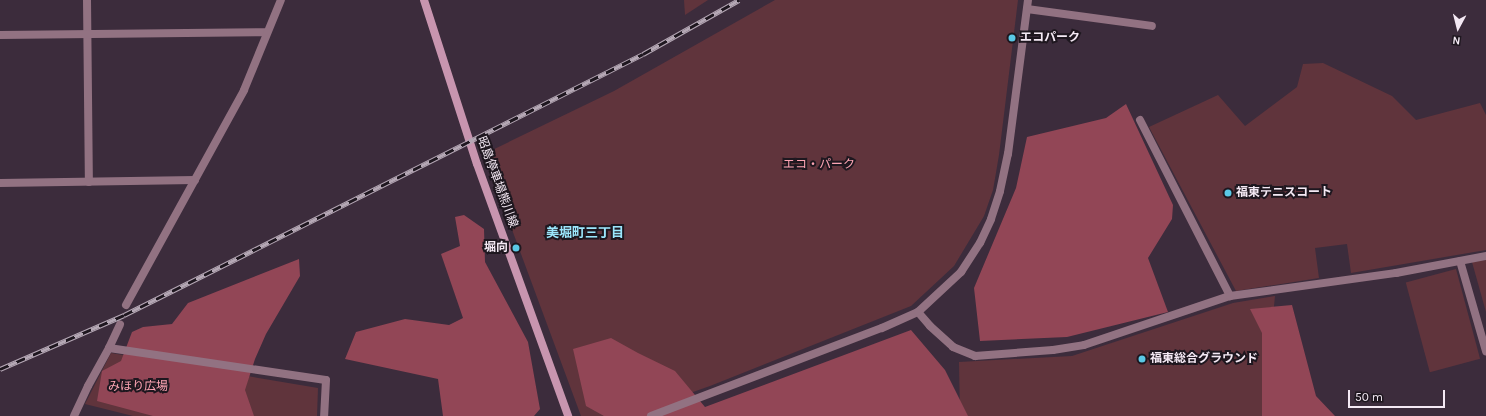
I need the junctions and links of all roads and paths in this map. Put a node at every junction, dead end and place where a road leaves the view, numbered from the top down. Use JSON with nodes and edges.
{"nodes":[{"id":1,"x":87,"y":0,"type":"edge"},
{"id":2,"x":281,"y":0,"type":"edge"},
{"id":3,"x":424,"y":0,"type":"edge"},
{"id":4,"x":1027,"y":4,"type":"edge"},
{"id":5,"x":1152,"y":26,"type":"dead end"},
{"id":6,"x":267,"y":32,"type":"junction"},
{"id":7,"x":87,"y":34,"type":"junction"},
{"id":8,"x":0,"y":35,"type":"edge"},
{"id":9,"x":1140,"y":120,"type":"dead end"},
{"id":10,"x":195,"y":180,"type":"junction"},
{"id":11,"x":89,"y":182,"type":"junction"},
{"id":12,"x":0,"y":183,"type":"edge"},
{"id":13,"x":1486,"y":256,"type":"edge"},
{"id":14,"x":1460,"y":261,"type":"junction"},
{"id":15,"x":1230,"y":296,"type":"junction"},
{"id":16,"x":126,"y":305,"type":"dead end"},
{"id":17,"x":918,"y":312,"type":"junction"},
{"id":18,"x":120,"y":324,"type":"dead end"},
{"id":19,"x":109,"y":348,"type":"junction"},
{"id":20,"x":1486,"y":351,"type":"edge"},
{"id":21,"x":74,"y":416,"type":"edge"},
{"id":22,"x":324,"y":416,"type":"edge"},
{"id":23,"x":568,"y":416,"type":"edge"},
{"id":24,"x":651,"y":416,"type":"edge"}],
"edges":[{"from":1,"to":7,"type":"street"},
{"from":2,"to":6,"type":"street"},
{"from":3,"to":23,"type":"main road","name":"昭島停車場熊川線"},
{"from":4,"to":5,"type":"street"},
{"from":4,"to":17,"type":"street"},
{"from":6,"to":7,"type":"street"},
{"from":6,"to":10,"type":"street"},
{"from":7,"to":8,"type":"street"},
{"from":7,"to":11,"type":"street"},
{"from":9,"to":15,"type":"street"},
{"from":10,"to":11,"type":"street"},
{"from":10,"to":16,"type":"street"},
{"from":11,"to":12,"type":"street"},
{"from":13,"to":14,"type":"street"},
{"from":14,"to":15,"type":"street"},
{"from":14,"to":20,"type":"street"},
{"from":15,"to":17,"type":"street"},
{"from":17,"to":24,"type":"street"},
{"from":18,"to":19,"type":"street"},
{"from":19,"to":21,"type":"street"},
{"from":19,"to":22,"type":"street"}]}
